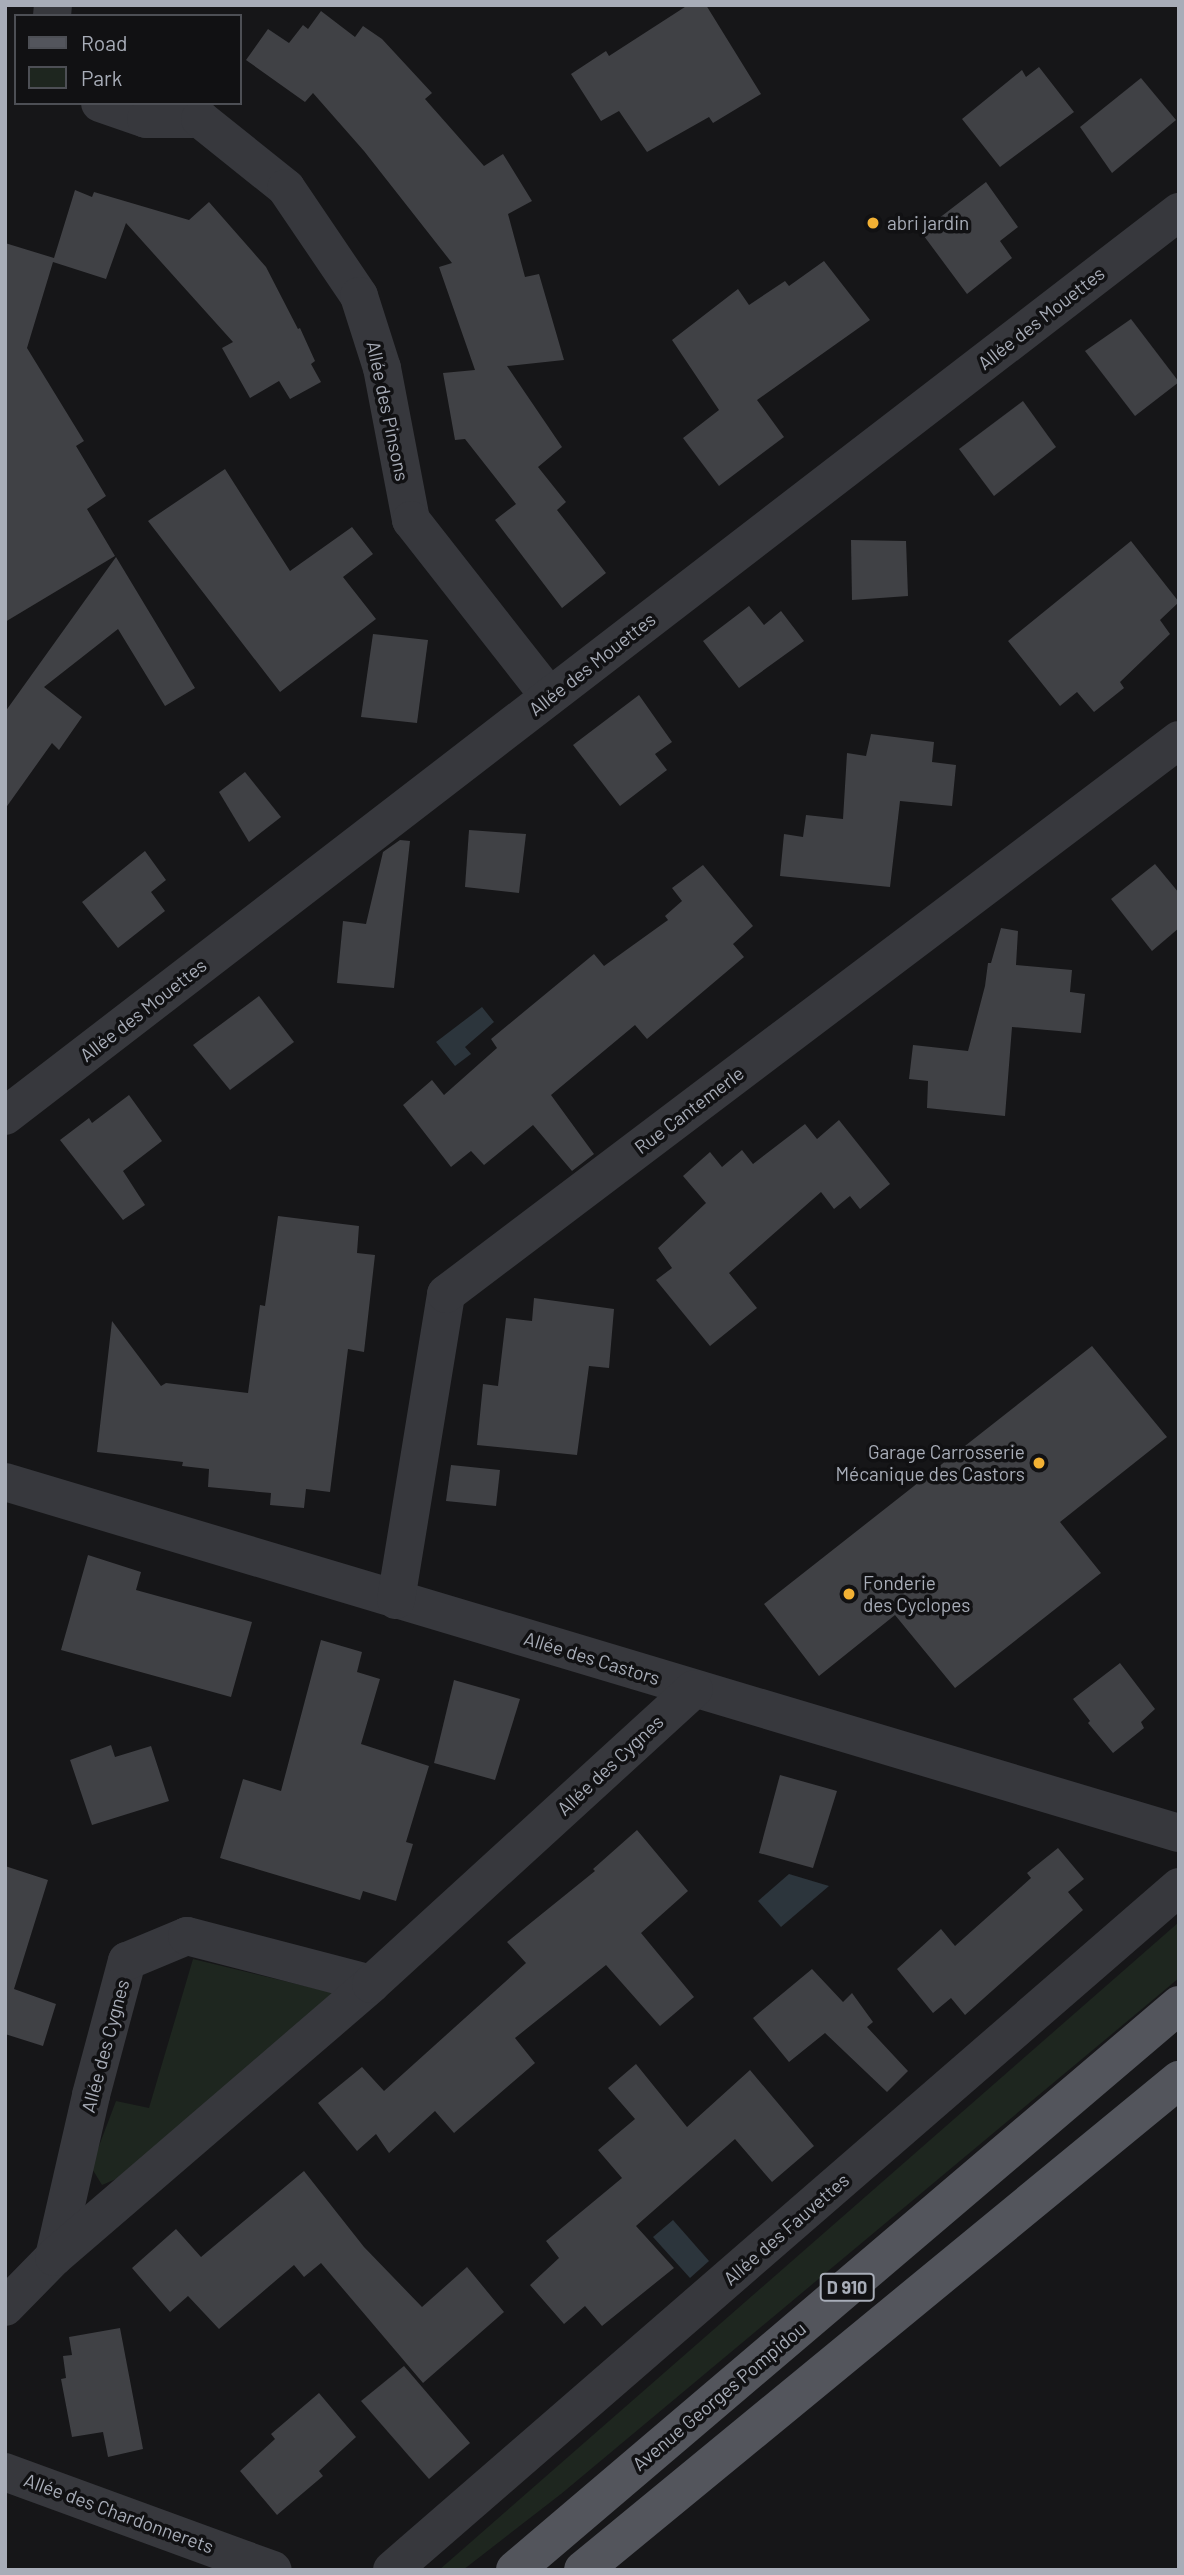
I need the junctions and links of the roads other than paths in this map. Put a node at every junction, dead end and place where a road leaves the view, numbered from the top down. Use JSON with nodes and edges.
{"nodes":[{"id":1,"x":106,"y":105,"type":"edge"},
{"id":2,"x":1179,"y":212,"type":"edge"},
{"id":3,"x":550,"y":696,"type":"junction"},
{"id":4,"x":1179,"y":740,"type":"edge"},
{"id":5,"x":5,"y":1116,"type":"edge"},
{"id":6,"x":5,"y":1482,"type":"edge"},
{"id":7,"x":396,"y":1600,"type":"junction"},
{"id":8,"x":694,"y":1689,"type":"junction"},
{"id":9,"x":1179,"y":1833,"type":"edge"},
{"id":10,"x":1179,"y":1887,"type":"edge"},
{"id":11,"x":372,"y":1984,"type":"junction"},
{"id":12,"x":1179,"y":2005,"type":"edge"},
{"id":13,"x":1179,"y":2080,"type":"edge"},
{"id":14,"x":54,"y":2258,"type":"junction"},
{"id":15,"x":5,"y":2307,"type":"edge"},
{"id":16,"x":5,"y":2472,"type":"edge"},
{"id":17,"x":273,"y":2570,"type":"edge"},
{"id":18,"x":392,"y":2570,"type":"edge"},
{"id":19,"x":515,"y":2570,"type":"edge"},
{"id":20,"x":583,"y":2570,"type":"edge"}],
"edges":[{"from":1,"to":3,"type":"street","name":"Allée des Pinsons"},
{"from":2,"to":3,"type":"street","name":"Allée des Mouettes"},
{"from":3,"to":5,"type":"street","name":"Allée des Mouettes"},
{"from":4,"to":7,"type":"street","name":"Rue Cantemerle"},
{"from":6,"to":7,"type":"street","name":"Allée des Castors"},
{"from":7,"to":8,"type":"street","name":"Allée des Castors"},
{"from":8,"to":9,"type":"street","name":"Allée des Castors"},
{"from":8,"to":11,"type":"street","name":"Allée des Cygnes"},
{"from":10,"to":18,"type":"street","name":"Allée des Fauvettes"},
{"from":11,"to":14,"type":"street","name":"Allée des Cygnes"},
{"from":11,"to":14,"type":"street","name":"Allée des Cygnes"},
{"from":12,"to":19,"type":"main road","name":"Avenue Georges Pompidou","number":"D 910"},
{"from":13,"to":20,"type":"main road","number":"D 910"},
{"from":14,"to":15,"type":"street","name":"Allée des Cygnes"},
{"from":16,"to":17,"type":"street","name":"Allée des Chardonnerets"}]}
